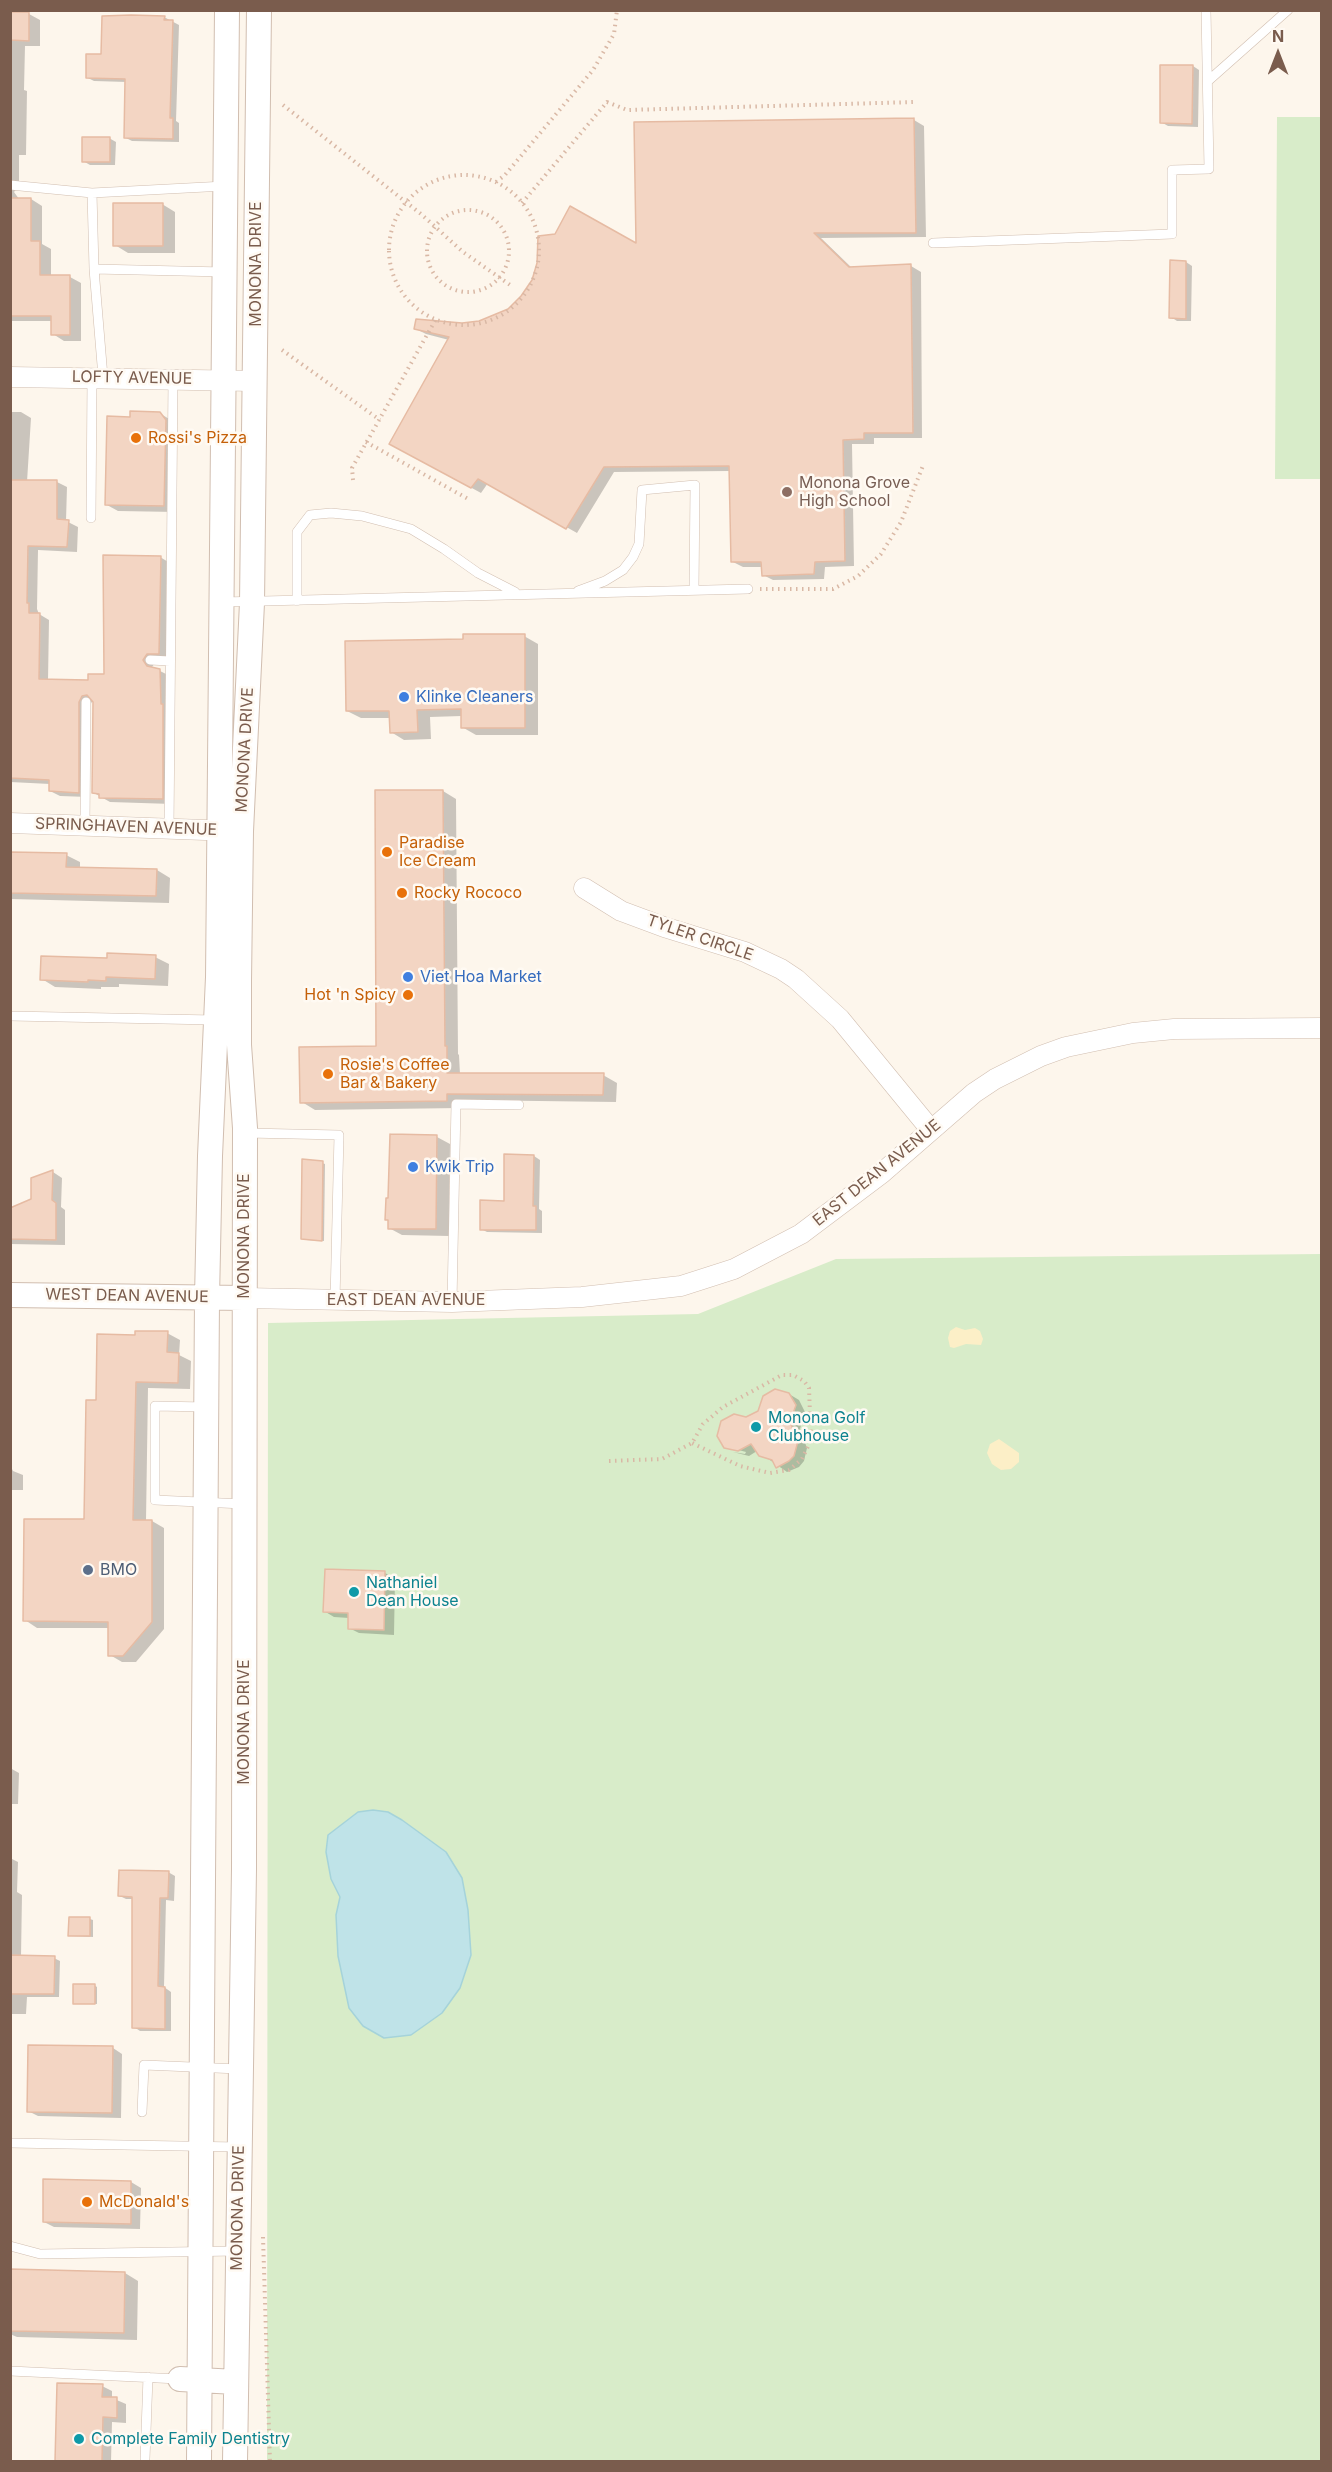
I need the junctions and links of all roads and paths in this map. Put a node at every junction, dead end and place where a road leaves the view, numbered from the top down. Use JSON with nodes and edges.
{"nodes":[{"id":1,"x":226,"y":10,"type":"edge"},
{"id":2,"x":259,"y":10,"type":"edge"},
{"id":3,"x":617,"y":10,"type":"edge"},
{"id":4,"x":1206,"y":10,"type":"edge"},
{"id":5,"x":1288,"y":10,"type":"edge"},
{"id":6,"x":1208,"y":81,"type":"junction"},
{"id":7,"x":915,"y":102,"type":"dead end"},
{"id":8,"x":283,"y":105,"type":"dead end"},
{"id":9,"x":496,"y":182,"type":"junction"},
{"id":10,"x":10,"y":185,"type":"edge"},
{"id":11,"x":225,"y":186,"type":"junction"},
{"id":12,"x":92,"y":193,"type":"junction"},
{"id":13,"x":405,"y":203,"type":"junction"},
{"id":14,"x":522,"y":203,"type":"junction"},
{"id":15,"x":435,"y":226,"type":"junction"},
{"id":16,"x":933,"y":243,"type":"dead end"},
{"id":17,"x":94,"y":269,"type":"junction"},
{"id":18,"x":224,"y":272,"type":"junction"},
{"id":19,"x":500,"y":277,"type":"junction"},
{"id":20,"x":513,"y":287,"type":"dead end"},
{"id":21,"x":436,"y":319,"type":"junction"},
{"id":22,"x":282,"y":350,"type":"dead end"},
{"id":23,"x":10,"y":377,"type":"edge"},
{"id":24,"x":98,"y":377,"type":"junction"},
{"id":25,"x":173,"y":379,"type":"junction"},
{"id":26,"x":223,"y":380,"type":"junction"},
{"id":27,"x":254,"y":381,"type":"junction"},
{"id":28,"x":380,"y":420,"type":"junction"},
{"id":29,"x":366,"y":442,"type":"junction"},
{"id":30,"x":924,"y":463,"type":"dead end"},
{"id":31,"x":353,"y":480,"type":"dead end"},
{"id":32,"x":470,"y":500,"type":"dead end"},
{"id":33,"x":91,"y":518,"type":"dead end"},
{"id":34,"x":748,"y":589,"type":"joint"},
{"id":35,"x":694,"y":590,"type":"junction"},
{"id":36,"x":571,"y":593,"type":"junction"},
{"id":37,"x":523,"y":594,"type":"junction"},
{"id":38,"x":297,"y":601,"type":"junction"},
{"id":39,"x":221,"y":602,"type":"junction"},
{"id":40,"x":252,"y":603,"type":"junction"},
{"id":41,"x":150,"y":660,"type":"dead end"},
{"id":42,"x":170,"y":661,"type":"junction"},
{"id":43,"x":86,"y":702,"type":"dead end"},
{"id":44,"x":10,"y":823,"type":"edge"},
{"id":45,"x":85,"y":827,"type":"junction"},
{"id":46,"x":169,"y":828,"type":"junction"},
{"id":47,"x":230,"y":831,"type":"junction"},
{"id":48,"x":584,"y":888,"type":"dead end"},
{"id":49,"x":10,"y":1016,"type":"edge"},
{"id":50,"x":216,"y":1020,"type":"junction"},
{"id":51,"x":1322,"y":1028,"type":"edge"},
{"id":52,"x":519,"y":1105,"type":"dead end"},
{"id":53,"x":931,"y":1130,"type":"junction"},
{"id":54,"x":245,"y":1133,"type":"junction"},
{"id":55,"x":10,"y":1295,"type":"edge"},
{"id":56,"x":207,"y":1298,"type":"junction"},
{"id":57,"x":244,"y":1298,"type":"junction"},
{"id":58,"x":335,"y":1300,"type":"junction"},
{"id":59,"x":452,"y":1302,"type":"junction"},
{"id":60,"x":206,"y":1407,"type":"junction"},
{"id":61,"x":692,"y":1443,"type":"junction"},
{"id":62,"x":609,"y":1461,"type":"dead end"},
{"id":63,"x":206,"y":1504,"type":"junction"},
{"id":64,"x":244,"y":1504,"type":"junction"},
{"id":65,"x":202,"y":2067,"type":"junction"},
{"id":66,"x":239,"y":2069,"type":"junction"},
{"id":67,"x":142,"y":2112,"type":"dead end"},
{"id":68,"x":10,"y":2143,"type":"edge"},
{"id":69,"x":201,"y":2147,"type":"junction"},
{"id":70,"x":238,"y":2147,"type":"junction"},
{"id":71,"x":10,"y":2246,"type":"edge"},
{"id":72,"x":201,"y":2250,"type":"junction"},
{"id":73,"x":237,"y":2251,"type":"junction"},
{"id":74,"x":10,"y":2372,"type":"edge"},
{"id":75,"x":148,"y":2377,"type":"junction"},
{"id":76,"x":190,"y":2380,"type":"junction"},
{"id":77,"x":236,"y":2382,"type":"junction"},
{"id":78,"x":145,"y":2458,"type":"dead end"},
{"id":79,"x":199,"y":2462,"type":"edge"},
{"id":80,"x":235,"y":2462,"type":"edge"}],
"edges":[{"from":1,"to":11,"type":"street","name":"MONONA DRIVE"},
{"from":2,"to":27,"type":"street","name":"MONONA DRIVE"},
{"from":3,"to":9,"type":"path"},
{"from":4,"to":6,"type":"lane"},
{"from":5,"to":6,"type":"lane"},
{"from":6,"to":16,"type":"lane"},
{"from":7,"to":14,"type":"path"},
{"from":8,"to":13,"type":"path"},
{"from":9,"to":13,"type":"path"},
{"from":9,"to":14,"type":"path"},
{"from":10,"to":12,"type":"lane"},
{"from":11,"to":12,"type":"lane"},
{"from":11,"to":18,"type":"street","name":"MONONA DRIVE"},
{"from":12,"to":17,"type":"lane"},
{"from":13,"to":15,"type":"path"},
{"from":13,"to":21,"type":"path"},
{"from":14,"to":21,"type":"path"},
{"from":15,"to":19,"type":"path"},
{"from":15,"to":19,"type":"path"},
{"from":15,"to":19,"type":"path"},
{"from":17,"to":18,"type":"lane"},
{"from":17,"to":24,"type":"lane"},
{"from":18,"to":26,"type":"street","name":"MONONA DRIVE"},
{"from":19,"to":20,"type":"path"},
{"from":21,"to":28,"type":"path"},
{"from":22,"to":28,"type":"path"},
{"from":23,"to":24,"type":"street","name":"LOFTY AVENUE"},
{"from":24,"to":25,"type":"street","name":"LOFTY AVENUE"},
{"from":24,"to":33,"type":"lane"},
{"from":25,"to":26,"type":"street","name":"LOFTY AVENUE"},
{"from":25,"to":42,"type":"lane"},
{"from":26,"to":27,"type":"street","name":"LOFTY AVENUE"},
{"from":26,"to":39,"type":"street","name":"MONONA DRIVE"},
{"from":27,"to":40,"type":"street","name":"MONONA DRIVE"},
{"from":28,"to":29,"type":"path"},
{"from":29,"to":31,"type":"path"},
{"from":29,"to":32,"type":"path"},
{"from":30,"to":34,"type":"path"},
{"from":34,"to":35,"type":"lane"},
{"from":35,"to":36,"type":"lane"},
{"from":35,"to":36,"type":"lane"},
{"from":36,"to":37,"type":"lane"},
{"from":37,"to":38,"type":"lane"},
{"from":37,"to":38,"type":"lane"},
{"from":38,"to":40,"type":"lane"},
{"from":39,"to":40,"type":"lane"},
{"from":39,"to":47,"type":"street","name":"MONONA DRIVE"},
{"from":40,"to":47,"type":"street","name":"MONONA DRIVE"},
{"from":41,"to":42,"type":"lane"},
{"from":42,"to":46,"type":"lane"},
{"from":43,"to":45,"type":"lane"},
{"from":44,"to":45,"type":"street","name":"SPRINGHAVEN AVENUE"},
{"from":45,"to":46,"type":"street","name":"SPRINGHAVEN AVENUE"},
{"from":46,"to":47,"type":"street","name":"SPRINGHAVEN AVENUE"},
{"from":47,"to":50,"type":"street","name":"MONONA DRIVE"},
{"from":47,"to":54,"type":"street","name":"MONONA DRIVE"},
{"from":48,"to":53,"type":"street","name":"TYLER CIRCLE"},
{"from":49,"to":50,"type":"lane"},
{"from":50,"to":56,"type":"street","name":"MONONA DRIVE"},
{"from":51,"to":53,"type":"street","name":"EAST DEAN AVENUE"},
{"from":52,"to":59,"type":"lane"},
{"from":53,"to":59,"type":"street","name":"EAST DEAN AVENUE"},
{"from":54,"to":57,"type":"street","name":"MONONA DRIVE"},
{"from":54,"to":58,"type":"lane"},
{"from":55,"to":56,"type":"street","name":"WEST DEAN AVENUE"},
{"from":56,"to":57,"type":"street","name":"WEST DEAN AVENUE"},
{"from":56,"to":60,"type":"street","name":"MONONA DRIVE"},
{"from":57,"to":58,"type":"street","name":"EAST DEAN AVENUE"},
{"from":57,"to":64,"type":"street","name":"MONONA DRIVE"},
{"from":58,"to":59,"type":"street","name":"EAST DEAN AVENUE"},
{"from":60,"to":63,"type":"street","name":"MONONA DRIVE"},
{"from":60,"to":63,"type":"lane"},
{"from":61,"to":61,"type":"path"},
{"from":61,"to":62,"type":"path"},
{"from":63,"to":64,"type":"lane"},
{"from":63,"to":65,"type":"street","name":"MONONA DRIVE"},
{"from":64,"to":66,"type":"street","name":"MONONA DRIVE"},
{"from":65,"to":66,"type":"lane"},
{"from":65,"to":67,"type":"lane"},
{"from":65,"to":69,"type":"street","name":"MONONA DRIVE"},
{"from":66,"to":70,"type":"street","name":"MONONA DRIVE"},
{"from":68,"to":69,"type":"lane"},
{"from":69,"to":70,"type":"lane"},
{"from":69,"to":72,"type":"street","name":"MONONA DRIVE"},
{"from":70,"to":73,"type":"street","name":"MONONA DRIVE"},
{"from":71,"to":72,"type":"lane"},
{"from":72,"to":73,"type":"lane"},
{"from":72,"to":76,"type":"street","name":"MONONA DRIVE"},
{"from":73,"to":77,"type":"street","name":"MONONA DRIVE"},
{"from":74,"to":75,"type":"lane"},
{"from":75,"to":76,"type":"lane"},
{"from":75,"to":78,"type":"lane"},
{"from":76,"to":77,"type":"street"},
{"from":76,"to":79,"type":"street","name":"MONONA DRIVE"},
{"from":77,"to":80,"type":"street","name":"MONONA DRIVE"}]}
